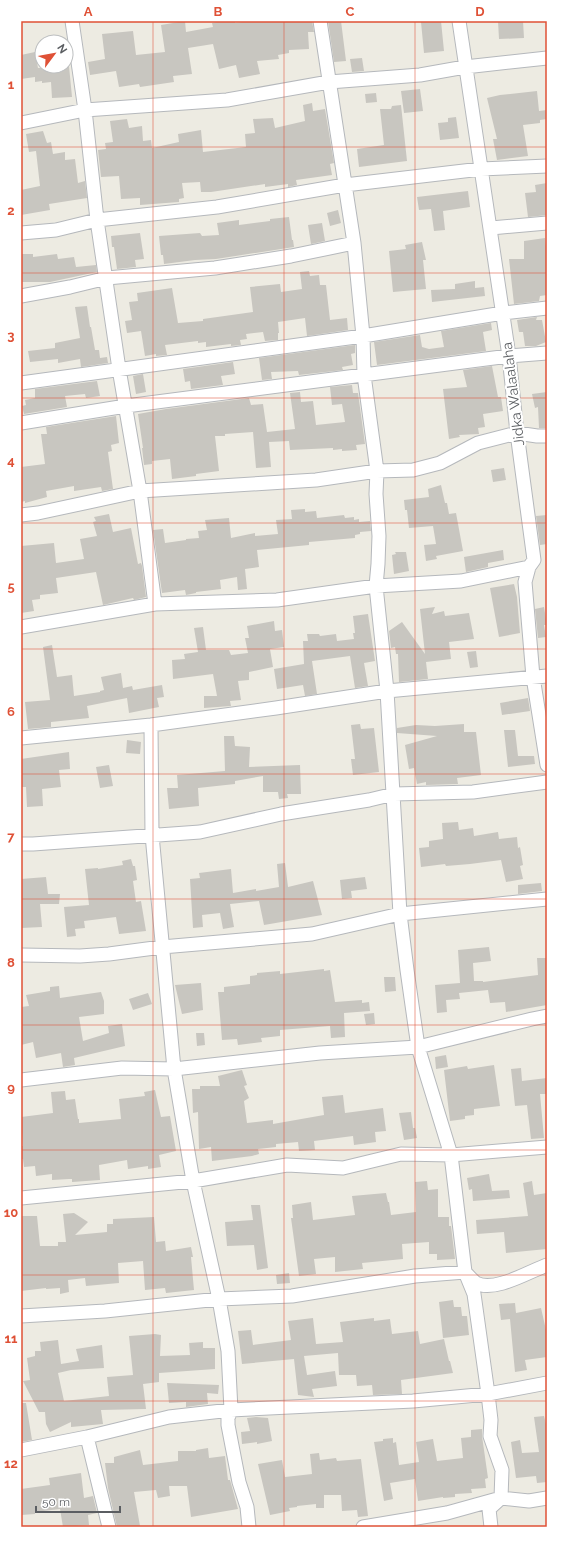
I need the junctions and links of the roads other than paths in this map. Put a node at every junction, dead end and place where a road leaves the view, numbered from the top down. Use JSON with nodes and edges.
{"nodes":[{"id":1,"x":72,"y":21,"type":"edge"},
{"id":2,"x":320,"y":21,"type":"edge"},
{"id":3,"x":459,"y":21,"type":"edge"},
{"id":4,"x":547,"y":58,"type":"edge"},
{"id":5,"x":465,"y":67,"type":"junction"},
{"id":6,"x":329,"y":82,"type":"junction"},
{"id":7,"x":85,"y":110,"type":"junction"},
{"id":8,"x":21,"y":123,"type":"edge"},
{"id":9,"x":547,"y":166,"type":"edge"},
{"id":10,"x":481,"y":169,"type":"junction"},
{"id":11,"x":345,"y":185,"type":"junction"},
{"id":12,"x":97,"y":220,"type":"junction"},
{"id":13,"x":547,"y":222,"type":"edge"},
{"id":14,"x":491,"y":228,"type":"junction"},
{"id":15,"x":21,"y":234,"type":"edge"},
{"id":16,"x":354,"y":243,"type":"junction"},
{"id":17,"x":106,"y":278,"type":"junction"},
{"id":18,"x":21,"y":296,"type":"edge"},
{"id":19,"x":547,"y":308,"type":"edge"},
{"id":20,"x":502,"y":313,"type":"junction"},
{"id":21,"x":363,"y":336,"type":"junction"},
{"id":22,"x":547,"y":353,"type":"edge"},
{"id":23,"x":509,"y":356,"type":"junction"},
{"id":24,"x":119,"y":369,"type":"junction"},
{"id":25,"x":364,"y":376,"type":"junction"},
{"id":26,"x":21,"y":383,"type":"edge"},
{"id":27,"x":126,"y":406,"type":"junction"},
{"id":28,"x":21,"y":423,"type":"edge"},
{"id":29,"x":517,"y":433,"type":"junction"},
{"id":30,"x":547,"y":436,"type":"edge"},
{"id":31,"x":377,"y":471,"type":"junction"},
{"id":32,"x":140,"y":491,"type":"junction"},
{"id":33,"x":21,"y":514,"type":"edge"},
{"id":34,"x":537,"y":562,"type":"edge"},
{"id":35,"x":376,"y":586,"type":"junction"},
{"id":36,"x":155,"y":604,"type":"junction"},
{"id":37,"x":21,"y":628,"type":"edge"},
{"id":38,"x":533,"y":676,"type":"junction"},
{"id":39,"x":547,"y":676,"type":"edge"},
{"id":40,"x":387,"y":691,"type":"junction"},
{"id":41,"x":151,"y":725,"type":"junction"},
{"id":42,"x":21,"y":738,"type":"edge"},
{"id":43,"x":547,"y":765,"type":"edge"},
{"id":44,"x":547,"y":782,"type":"edge"},
{"id":45,"x":394,"y":794,"type":"junction"},
{"id":46,"x":152,"y":835,"type":"junction"},
{"id":47,"x":21,"y":844,"type":"edge"},
{"id":48,"x":547,"y":899,"type":"edge"},
{"id":49,"x":400,"y":914,"type":"junction"},
{"id":50,"x":162,"y":947,"type":"junction"},
{"id":51,"x":21,"y":955,"type":"edge"},
{"id":52,"x":547,"y":1016,"type":"edge"},
{"id":53,"x":418,"y":1047,"type":"junction"},
{"id":54,"x":174,"y":1069,"type":"junction"},
{"id":55,"x":21,"y":1080,"type":"edge"},
{"id":56,"x":547,"y":1147,"type":"edge"},
{"id":57,"x":451,"y":1155,"type":"junction"},
{"id":58,"x":193,"y":1181,"type":"junction"},
{"id":59,"x":21,"y":1198,"type":"edge"},
{"id":60,"x":547,"y":1265,"type":"edge"},
{"id":61,"x":465,"y":1272,"type":"junction"},
{"id":62,"x":219,"y":1299,"type":"junction"},
{"id":63,"x":21,"y":1316,"type":"edge"},
{"id":64,"x":547,"y":1383,"type":"edge"},
{"id":65,"x":488,"y":1394,"type":"junction"},
{"id":66,"x":231,"y":1410,"type":"junction"},
{"id":67,"x":86,"y":1437,"type":"junction"},
{"id":68,"x":21,"y":1450,"type":"edge"},
{"id":69,"x":501,"y":1498,"type":"junction"},
{"id":70,"x":547,"y":1498,"type":"edge"},
{"id":71,"x":109,"y":1527,"type":"edge"},
{"id":72,"x":249,"y":1527,"type":"edge"},
{"id":73,"x":363,"y":1527,"type":"edge"},
{"id":74,"x":490,"y":1527,"type":"edge"}],
"edges":[{"from":1,"to":7,"type":"street"},
{"from":2,"to":6,"type":"street"},
{"from":3,"to":5,"type":"street","name":"Jidka Walaalaha"},
{"from":4,"to":5,"type":"street"},
{"from":5,"to":6,"type":"street"},
{"from":5,"to":10,"type":"street","name":"Jidka Walaalaha"},
{"from":6,"to":7,"type":"street"},
{"from":6,"to":11,"type":"street"},
{"from":7,"to":8,"type":"street"},
{"from":7,"to":12,"type":"street"},
{"from":9,"to":10,"type":"street"},
{"from":10,"to":11,"type":"street"},
{"from":10,"to":14,"type":"street","name":"Jidka Walaalaha"},
{"from":11,"to":12,"type":"street"},
{"from":11,"to":16,"type":"street"},
{"from":12,"to":15,"type":"street"},
{"from":12,"to":17,"type":"street"},
{"from":13,"to":14,"type":"street"},
{"from":14,"to":20,"type":"street","name":"Jidka Walaalaha"},
{"from":16,"to":17,"type":"street"},
{"from":16,"to":21,"type":"street"},
{"from":17,"to":18,"type":"street"},
{"from":17,"to":24,"type":"street"},
{"from":19,"to":20,"type":"street"},
{"from":20,"to":21,"type":"street"},
{"from":20,"to":23,"type":"street","name":"Jidka Walaalaha"},
{"from":21,"to":24,"type":"street"},
{"from":21,"to":25,"type":"street"},
{"from":22,"to":23,"type":"street"},
{"from":23,"to":25,"type":"street"},
{"from":23,"to":29,"type":"street","name":"Jidka Walaalaha"},
{"from":24,"to":26,"type":"street"},
{"from":24,"to":27,"type":"street"},
{"from":25,"to":27,"type":"street"},
{"from":25,"to":31,"type":"street"},
{"from":27,"to":28,"type":"street"},
{"from":27,"to":32,"type":"street"},
{"from":29,"to":30,"type":"street"},
{"from":29,"to":31,"type":"street"},
{"from":29,"to":34,"type":"street","name":"Jidka Walaalaha"},
{"from":31,"to":32,"type":"street"},
{"from":31,"to":35,"type":"street"},
{"from":32,"to":33,"type":"street"},
{"from":32,"to":36,"type":"street"},
{"from":34,"to":35,"type":"street"},
{"from":34,"to":38,"type":"street","name":"Jidka Walaalaha"},
{"from":35,"to":36,"type":"street"},
{"from":35,"to":40,"type":"street"},
{"from":36,"to":37,"type":"street"},
{"from":38,"to":39,"type":"street"},
{"from":38,"to":40,"type":"street"},
{"from":38,"to":43,"type":"street","name":"Jidka Walaalaha"},
{"from":40,"to":41,"type":"street"},
{"from":40,"to":45,"type":"street"},
{"from":41,"to":42,"type":"street"},
{"from":41,"to":46,"type":"street"},
{"from":44,"to":45,"type":"street"},
{"from":45,"to":46,"type":"street"},
{"from":45,"to":49,"type":"street"},
{"from":46,"to":47,"type":"street"},
{"from":46,"to":50,"type":"street"},
{"from":48,"to":49,"type":"street"},
{"from":49,"to":50,"type":"street"},
{"from":49,"to":53,"type":"street"},
{"from":50,"to":51,"type":"street"},
{"from":50,"to":54,"type":"street"},
{"from":52,"to":53,"type":"street"},
{"from":53,"to":54,"type":"street"},
{"from":53,"to":57,"type":"street"},
{"from":54,"to":55,"type":"street"},
{"from":54,"to":58,"type":"street"},
{"from":56,"to":57,"type":"street"},
{"from":57,"to":58,"type":"street"},
{"from":57,"to":61,"type":"street"},
{"from":58,"to":59,"type":"street"},
{"from":58,"to":62,"type":"street"},
{"from":60,"to":61,"type":"street"},
{"from":61,"to":62,"type":"street"},
{"from":61,"to":65,"type":"street"},
{"from":62,"to":63,"type":"street"},
{"from":62,"to":66,"type":"street"},
{"from":64,"to":65,"type":"street"},
{"from":65,"to":66,"type":"street"},
{"from":65,"to":69,"type":"street"},
{"from":66,"to":67,"type":"street"},
{"from":66,"to":72,"type":"street"},
{"from":67,"to":68,"type":"street"},
{"from":67,"to":71,"type":"street"},
{"from":69,"to":70,"type":"street"},
{"from":69,"to":73,"type":"street"},
{"from":69,"to":74,"type":"street"}]}
